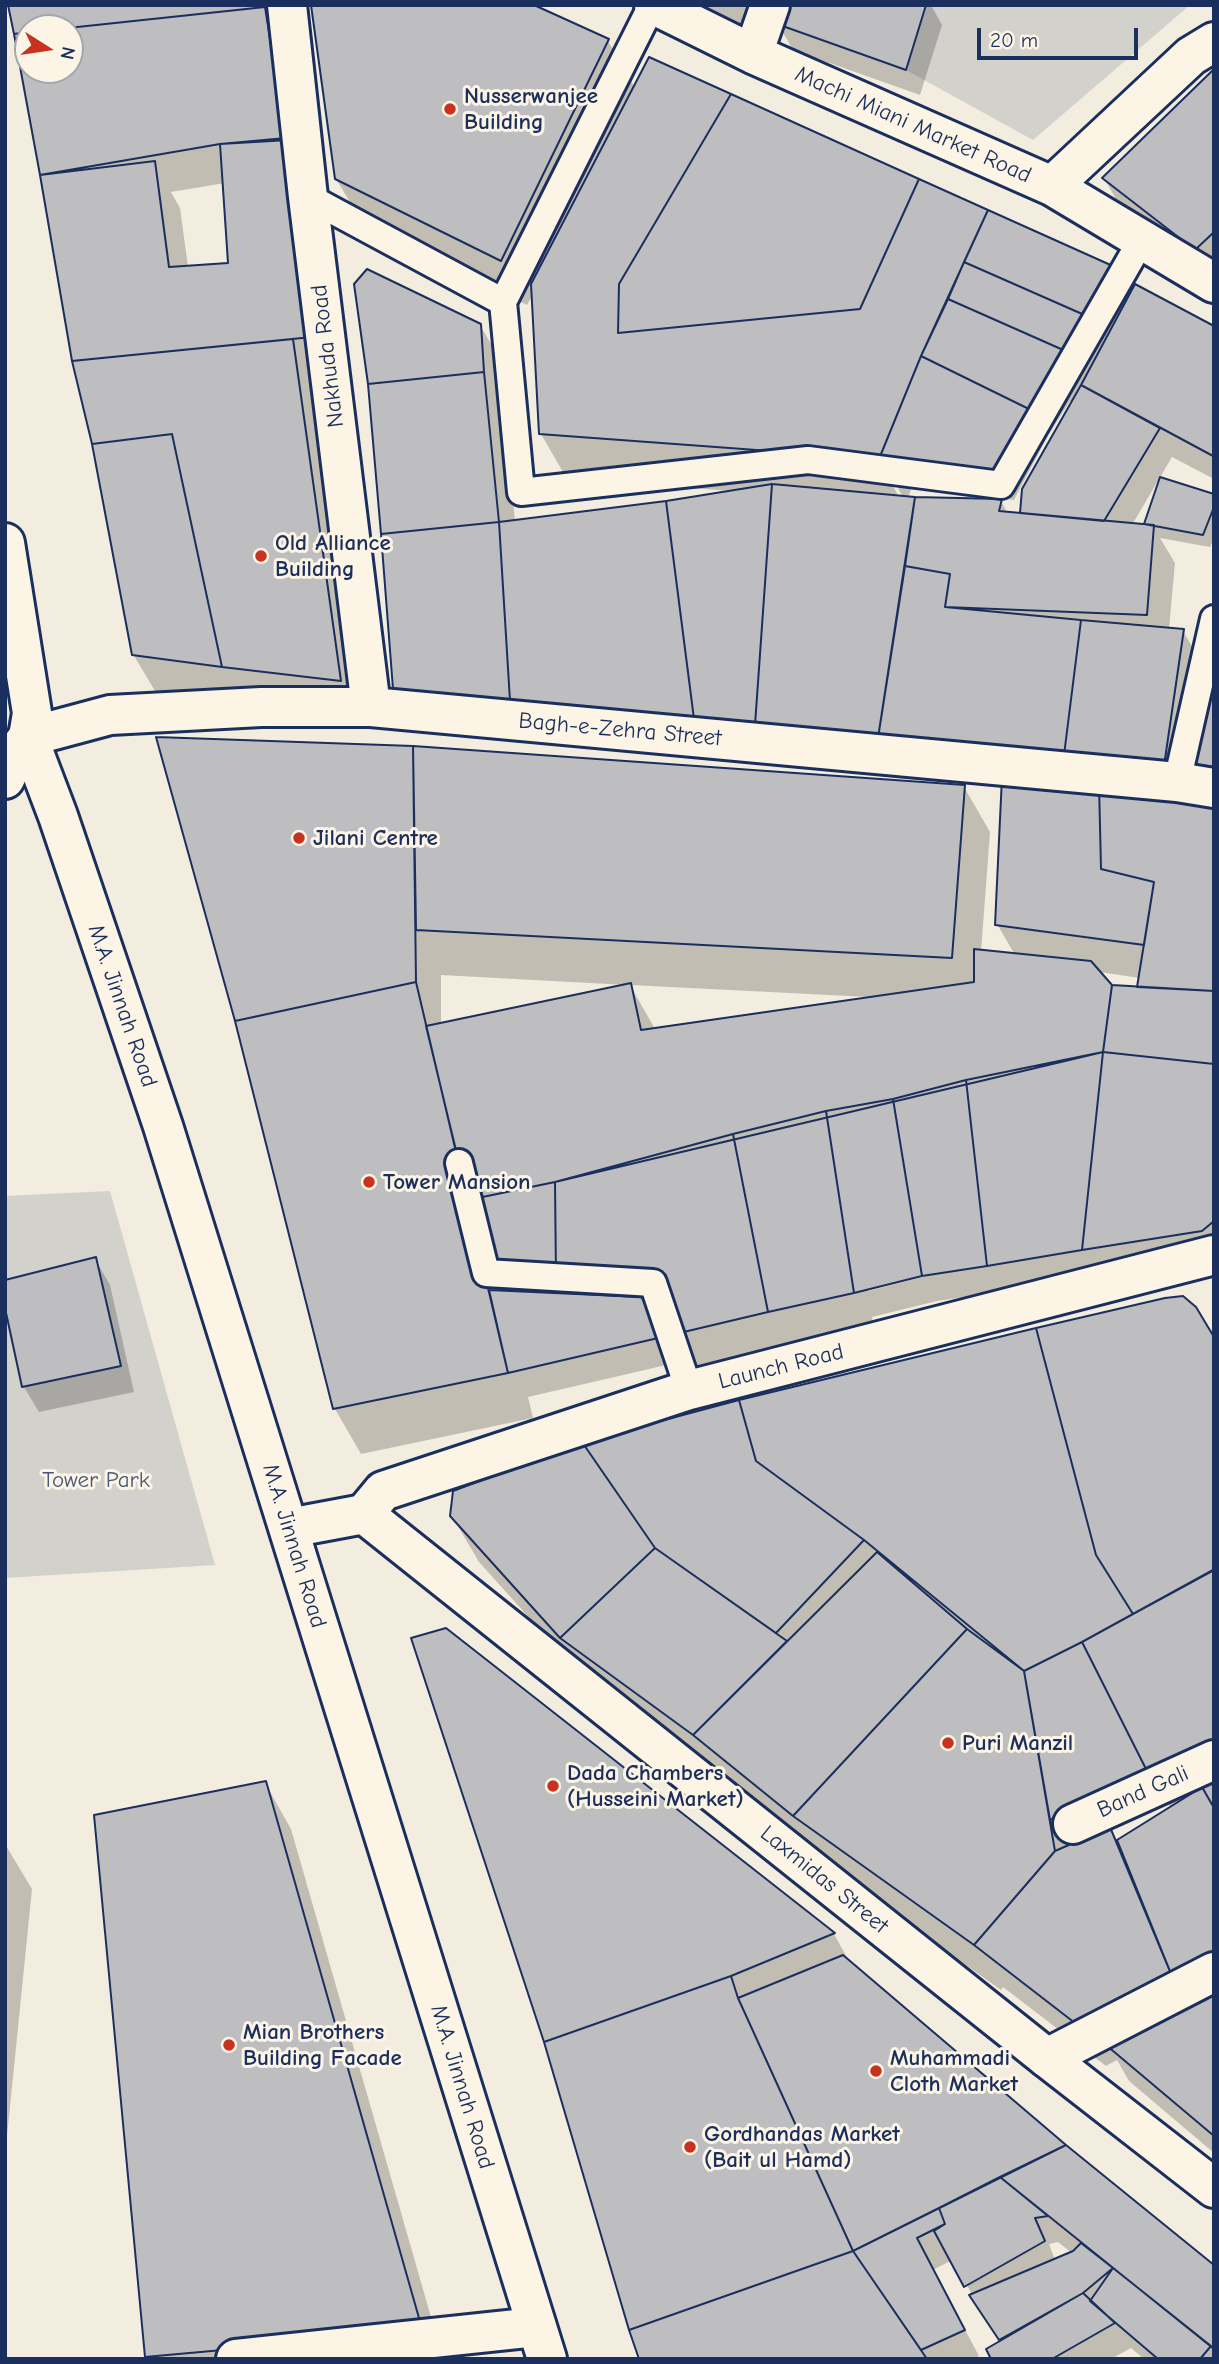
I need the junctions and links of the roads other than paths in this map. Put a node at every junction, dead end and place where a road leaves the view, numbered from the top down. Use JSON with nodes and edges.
{"nodes":[{"id":1,"x":287,"y":5,"type":"edge"},
{"id":2,"x":653,"y":5,"type":"edge"},
{"id":3,"x":771,"y":5,"type":"edge"},
{"id":4,"x":1214,"y":42,"type":"edge"},
{"id":5,"x":753,"y":54,"type":"junction"},
{"id":6,"x":1052,"y":187,"type":"junction"},
{"id":7,"x":308,"y":197,"type":"junction"},
{"id":8,"x":1141,"y":241,"type":"junction"},
{"id":9,"x":1214,"y":283,"type":"edge"},
{"id":10,"x":503,"y":302,"type":"junction"},
{"id":11,"x":5,"y":542,"type":"edge"},
{"id":12,"x":1214,"y":619,"type":"edge"},
{"id":13,"x":371,"y":707,"type":"junction"},
{"id":14,"x":17,"y":735,"type":"edge"},
{"id":15,"x":5,"y":779,"type":"edge"},
{"id":16,"x":1195,"y":785,"type":"edge"},
{"id":17,"x":459,"y":1163,"type":"dead end"},
{"id":18,"x":1214,"y":1255,"type":"edge"},
{"id":19,"x":689,"y":1390,"type":"junction"},
{"id":20,"x":364,"y":1514,"type":"junction"},
{"id":21,"x":289,"y":1528,"type":"junction"},
{"id":22,"x":1214,"y":1760,"type":"edge"},
{"id":23,"x":1073,"y":1824,"type":"dead end"},
{"id":24,"x":1214,"y":1972,"type":"edge"},
{"id":25,"x":1047,"y":2058,"type":"junction"},
{"id":26,"x":1214,"y":2188,"type":"edge"},
{"id":27,"x":542,"y":2343,"type":"edge"},
{"id":28,"x":236,"y":2359,"type":"edge"}],
"edges":[{"from":1,"to":7,"type":"main road","name":"Nakhuda Road"},
{"from":2,"to":5,"type":"main road","name":"Machi Miani Market Road"},
{"from":2,"to":10,"type":"lane"},
{"from":3,"to":5,"type":"main road"},
{"from":4,"to":6,"type":"main road","name":"Machi Miani Market Road"},
{"from":5,"to":6,"type":"main road","name":"Machi Miani Market Road"},
{"from":6,"to":8,"type":"main road"},
{"from":7,"to":10,"type":"lane"},
{"from":7,"to":13,"type":"main road","name":"Nakhuda Road"},
{"from":8,"to":9,"type":"main road"},
{"from":8,"to":10,"type":"lane"},
{"from":11,"to":14,"type":"main road","name":"M.A. Jinnah Road"},
{"from":12,"to":16,"type":"lane"},
{"from":13,"to":14,"type":"main road","name":"Bagh-e-Zehra Street"},
{"from":13,"to":16,"type":"main road","name":"Bagh-e-Zehra Street"},
{"from":14,"to":15,"type":"main road"},
{"from":14,"to":21,"type":"main road","name":"M.A. Jinnah Road"},
{"from":17,"to":19,"type":"lane"},
{"from":18,"to":19,"type":"main road","name":"Launch Road"},
{"from":19,"to":20,"type":"main road","name":"Launch Road"},
{"from":20,"to":21,"type":"main road"},
{"from":20,"to":25,"type":"main road","name":"Laxmidas Street"},
{"from":21,"to":27,"type":"main road","name":"M.A. Jinnah Road"},
{"from":22,"to":23,"type":"main road","name":"Band Gali"},
{"from":24,"to":25,"type":"main road"},
{"from":25,"to":26,"type":"main road","name":"Laxmidas Street"},
{"from":27,"to":28,"type":"main road"}]}
